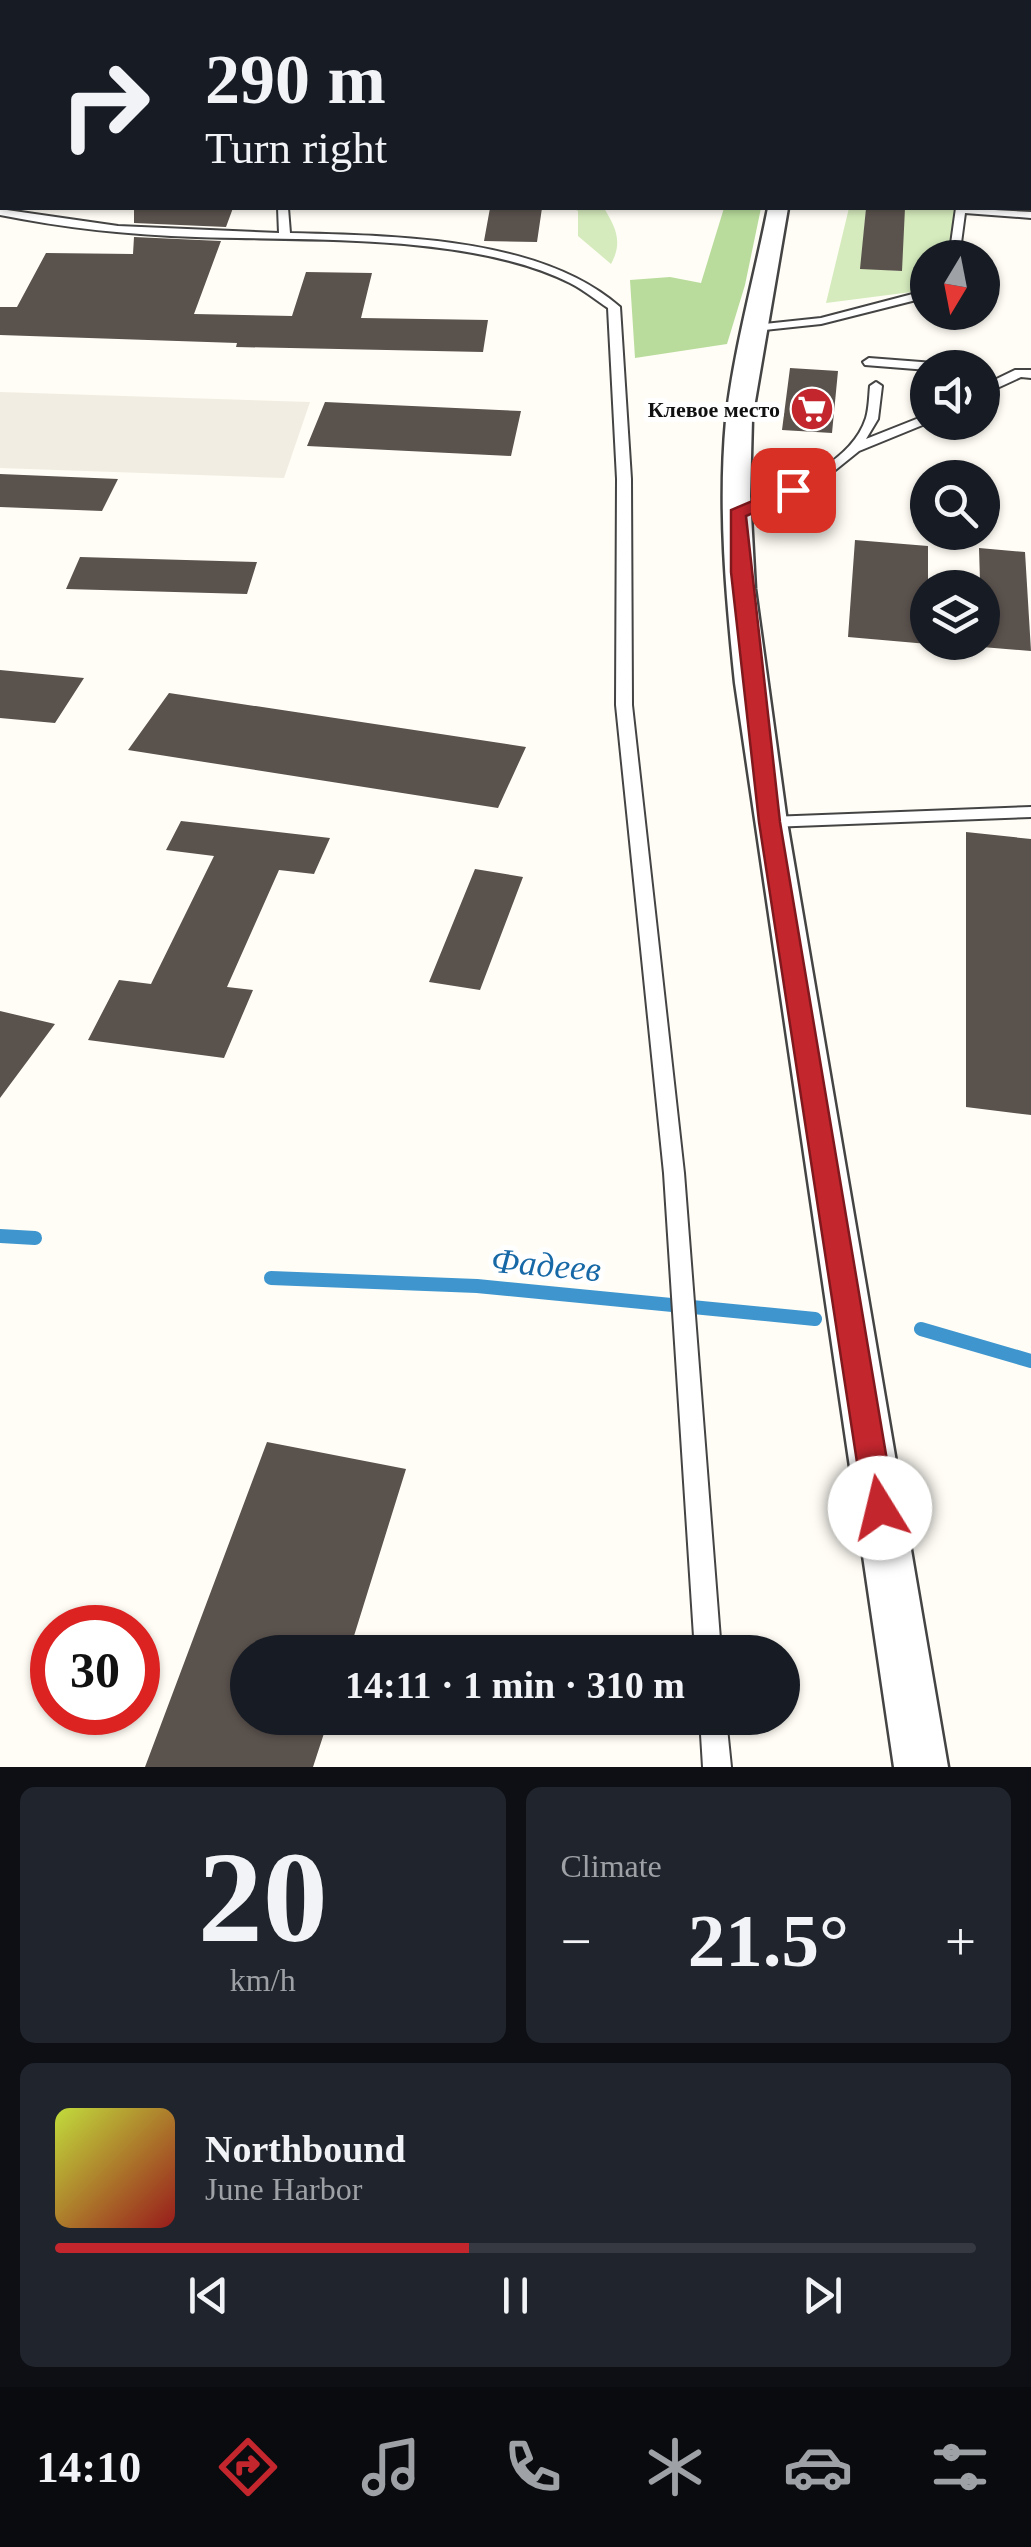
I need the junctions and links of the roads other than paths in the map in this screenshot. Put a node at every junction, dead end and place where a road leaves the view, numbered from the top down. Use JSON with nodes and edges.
{"nodes":[{"id":1,"x":282,"y":210,"type":"edge"},
{"id":2,"x":778,"y":210,"type":"edge"},
{"id":3,"x":0,"y":215,"type":"edge"},
{"id":4,"x":1031,"y":216,"type":"edge"},
{"id":5,"x":285,"y":238,"type":"junction"},
{"id":6,"x":956,"y":240,"type":"edge"},
{"id":7,"x":910,"y":298,"type":"edge"},
{"id":8,"x":754,"y":328,"type":"junction"},
{"id":9,"x":870,"y":362,"type":"dead end"},
{"id":10,"x":910,"y":365,"type":"edge"},
{"id":11,"x":1031,"y":374,"type":"edge"},
{"id":12,"x":1000,"y":383,"type":"edge"},
{"id":13,"x":876,"y":386,"type":"dead end"},
{"id":14,"x":910,"y":426,"type":"edge"},
{"id":15,"x":854,"y":448,"type":"junction"},
{"id":16,"x":737,"y":513,"type":"junction"},
{"id":17,"x":1031,"y":812,"type":"edge"},
{"id":18,"x":770,"y":822,"type":"junction"},
{"id":19,"x":707,"y":1635,"type":"edge"},
{"id":20,"x":714,"y":1735,"type":"edge"},
{"id":21,"x":717,"y":1767,"type":"edge"},
{"id":22,"x":921,"y":1767,"type":"edge"}],
"edges":[{"from":1,"to":5,"type":"lane"},
{"from":2,"to":8,"type":"street"},
{"from":3,"to":5,"type":"lane"},
{"from":4,"to":6,"type":"lane"},
{"from":5,"to":19,"type":"lane"},
{"from":7,"to":8,"type":"lane"},
{"from":8,"to":16,"type":"street"},
{"from":9,"to":10,"type":"lane"},
{"from":11,"to":12,"type":"lane"},
{"from":13,"to":15,"type":"lane"},
{"from":14,"to":15,"type":"lane"},
{"from":15,"to":16,"type":"lane"},
{"from":16,"to":18,"type":"street"},
{"from":17,"to":18,"type":"lane"},
{"from":18,"to":22,"type":"street"},
{"from":20,"to":21,"type":"lane"}]}
